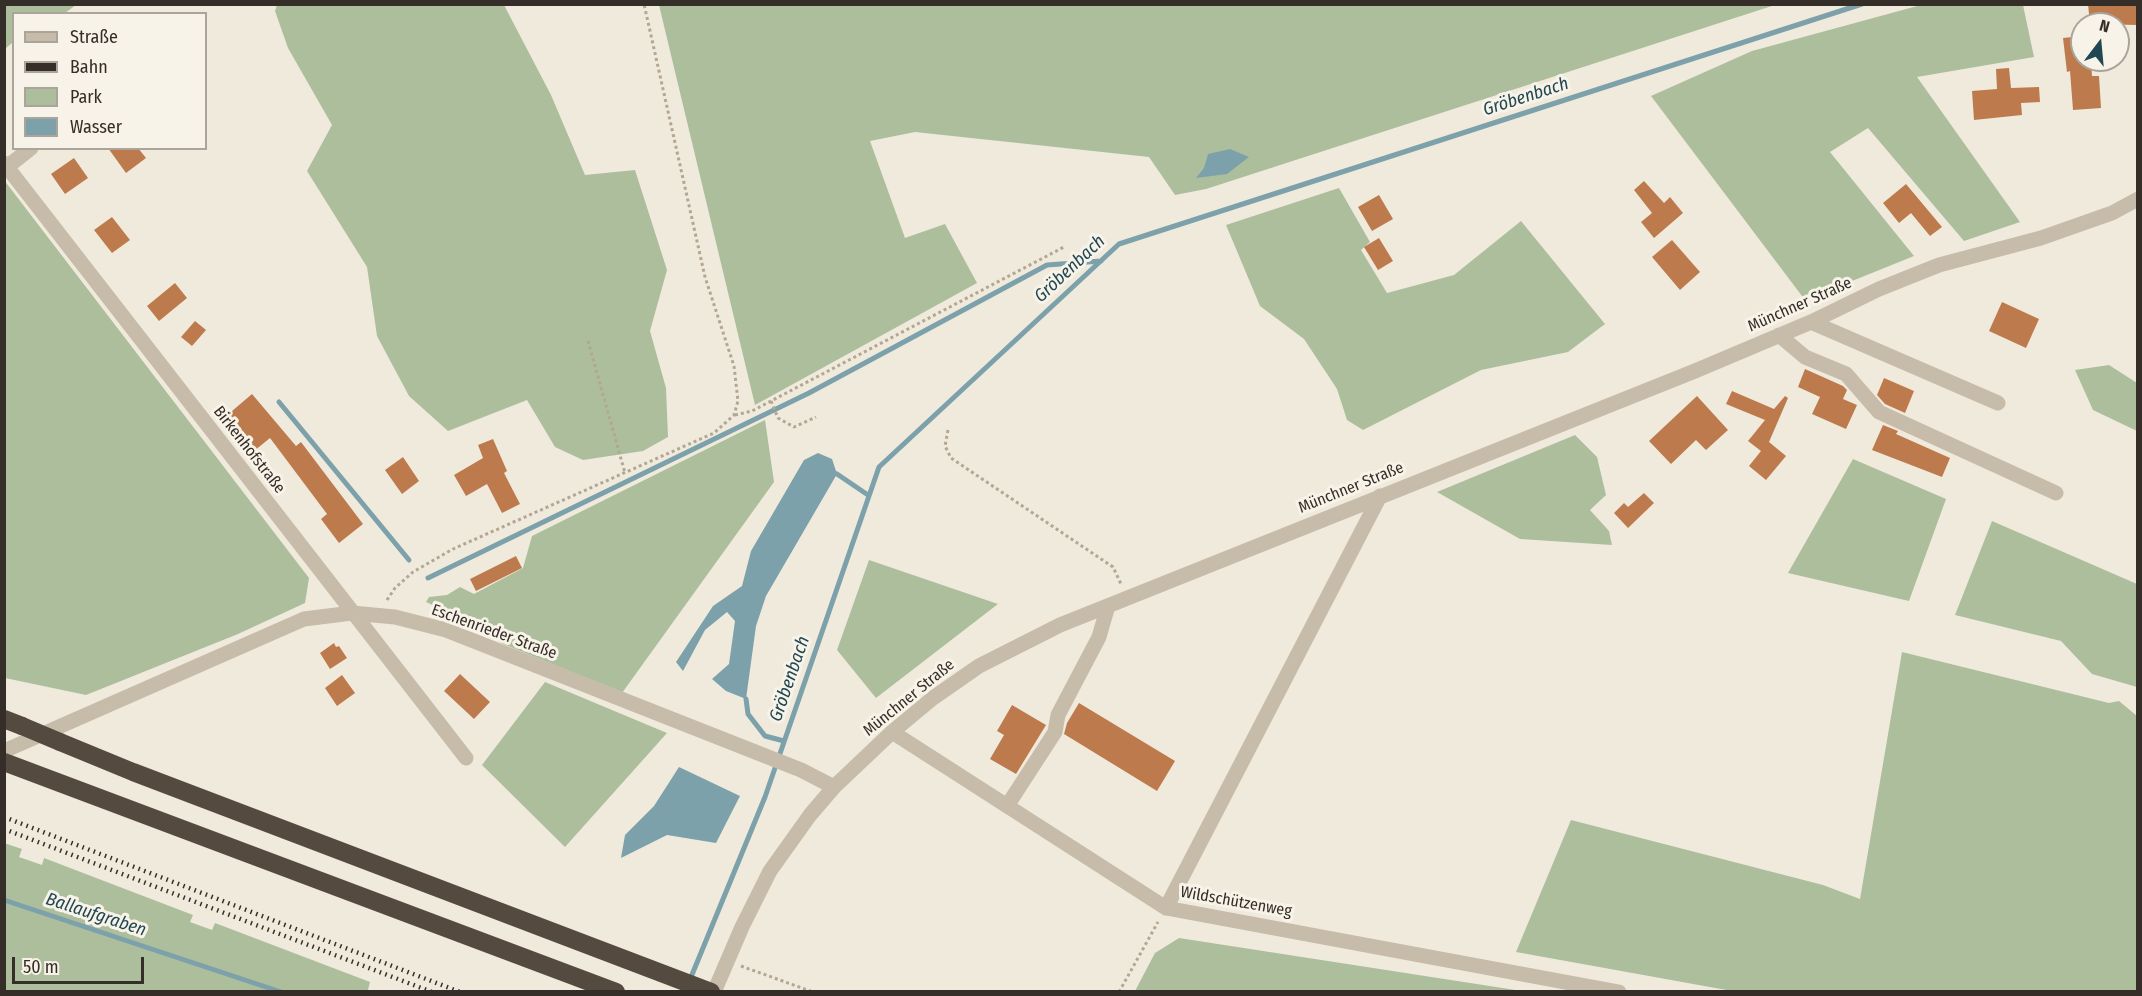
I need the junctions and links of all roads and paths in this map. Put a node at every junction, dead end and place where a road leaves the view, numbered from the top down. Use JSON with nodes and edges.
{"nodes":[{"id":1,"x":644,"y":4,"type":"edge"},
{"id":2,"x":28,"y":150,"type":"edge"},
{"id":3,"x":6,"y":165,"type":"edge"},
{"id":4,"x":2138,"y":199,"type":"edge"},
{"id":5,"x":1064,"y":247,"type":"dead end"},
{"id":6,"x":1811,"y":322,"type":"junction"},
{"id":7,"x":1779,"y":335,"type":"junction"},
{"id":8,"x":588,"y":341,"type":"dead end"},
{"id":9,"x":771,"y":402,"type":"junction"},
{"id":10,"x":1998,"y":403,"type":"dead end"},
{"id":11,"x":734,"y":415,"type":"junction"},
{"id":12,"x":816,"y":417,"type":"dead end"},
{"id":13,"x":948,"y":430,"type":"dead end"},
{"id":14,"x":625,"y":473,"type":"junction"},
{"id":15,"x":2056,"y":494,"type":"dead end"},
{"id":16,"x":1380,"y":496,"type":"junction"},
{"id":17,"x":1129,"y":599,"type":"junction"},
{"id":18,"x":1108,"y":606,"type":"junction"},
{"id":19,"x":352,"y":613,"type":"junction"},
{"id":20,"x":378,"y":615,"type":"junction"},
{"id":21,"x":4,"y":719,"type":"edge"},
{"id":22,"x":892,"y":732,"type":"junction"},
{"id":23,"x":466,"y":758,"type":"dead end"},
{"id":24,"x":8,"y":759,"type":"edge"},
{"id":25,"x":834,"y":787,"type":"junction"},
{"id":26,"x":1007,"y":806,"type":"junction"},
{"id":27,"x":1166,"y":908,"type":"junction"},
{"id":28,"x":727,"y":961,"type":"junction"},
{"id":29,"x":615,"y":991,"type":"edge"},
{"id":30,"x":712,"y":992,"type":"edge"},
{"id":31,"x":813,"y":992,"type":"edge"},
{"id":32,"x":1119,"y":992,"type":"edge"},
{"id":33,"x":1619,"y":992,"type":"edge"}],
"edges":[{"from":1,"to":11,"type":"path"},
{"from":2,"to":3,"type":"street"},
{"from":3,"to":19,"type":"street","name":"Birkenhofstraße"},
{"from":4,"to":6,"type":"street","name":"Münchner Straße"},
{"from":5,"to":9,"type":"path"},
{"from":6,"to":7,"type":"street","name":"Münchner Straße"},
{"from":6,"to":10,"type":"street"},
{"from":7,"to":15,"type":"street"},
{"from":7,"to":16,"type":"street","name":"Münchner Straße"},
{"from":8,"to":14,"type":"path"},
{"from":9,"to":11,"type":"path"},
{"from":9,"to":12,"type":"path"},
{"from":11,"to":14,"type":"path"},
{"from":13,"to":17,"type":"path"},
{"from":14,"to":20,"type":"path"},
{"from":16,"to":17,"type":"street","name":"Münchner Straße"},
{"from":16,"to":27,"type":"street"},
{"from":17,"to":18,"type":"street","name":"Münchner Straße"},
{"from":18,"to":22,"type":"street","name":"Münchner Straße"},
{"from":18,"to":26,"type":"street"},
{"from":19,"to":20,"type":"street","name":"Eschenrieder Straße"},
{"from":19,"to":23,"type":"street","name":"Birkenhofstraße"},
{"from":19,"to":24,"type":"street","name":"Eschenrieder Straße"},
{"from":20,"to":25,"type":"street","name":"Eschenrieder Straße"},
{"from":21,"to":30,"type":"highway","bridge":true},
{"from":22,"to":25,"type":"street","name":"Münchner Straße"},
{"from":22,"to":26,"type":"street","name":"Wildschützenweg"},
{"from":24,"to":29,"type":"highway"},
{"from":25,"to":28,"type":"street","name":"Münchner Straße"},
{"from":26,"to":27,"type":"street","name":"Wildschützenweg"},
{"from":27,"to":32,"type":"path"},
{"from":27,"to":33,"type":"street","name":"Wildschützenweg"},
{"from":28,"to":30,"type":"street","name":"Münchner Straße"},
{"from":28,"to":31,"type":"path"}]}
